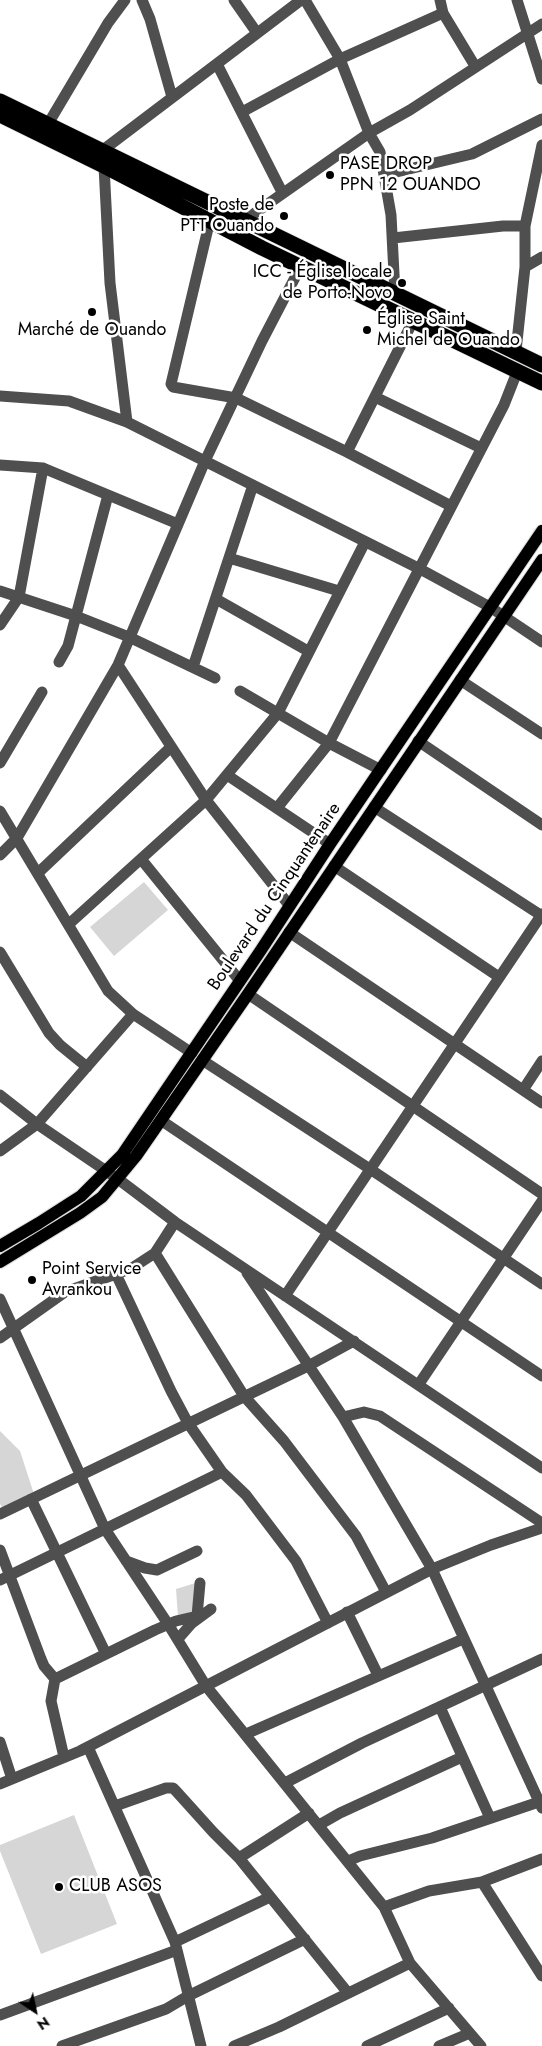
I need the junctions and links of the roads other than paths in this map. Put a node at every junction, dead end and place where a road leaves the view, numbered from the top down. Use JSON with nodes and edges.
{"nodes":[{"id":1,"x":125,"y":0,"type":"edge"},
{"id":2,"x":142,"y":0,"type":"edge"},
{"id":3,"x":234,"y":0,"type":"edge"},
{"id":4,"x":303,"y":0,"type":"edge"},
{"id":5,"x":440,"y":0,"type":"edge"},
{"id":6,"x":517,"y":0,"type":"edge"},
{"id":7,"x":443,"y":13,"type":"junction"},
{"id":8,"x":542,"y":24,"type":"edge"},
{"id":9,"x":257,"y":33,"type":"junction"},
{"id":10,"x":528,"y":33,"type":"junction"},
{"id":11,"x":340,"y":59,"type":"junction"},
{"id":12,"x":217,"y":64,"type":"junction"},
{"id":13,"x":476,"y":66,"type":"junction"},
{"id":14,"x":542,"y":79,"type":"edge"},
{"id":15,"x":172,"y":97,"type":"junction"},
{"id":16,"x":0,"y":101,"type":"edge"},
{"id":17,"x":242,"y":112,"type":"junction"},
{"id":18,"x":0,"y":115,"type":"edge"},
{"id":19,"x":542,"y":118,"type":"edge"},
{"id":20,"x":48,"y":124,"type":"junction"},
{"id":21,"x":368,"y":133,"type":"junction"},
{"id":22,"x":542,"y":145,"type":"edge"},
{"id":23,"x":103,"y":150,"type":"junction"},
{"id":24,"x":104,"y":166,"type":"junction"},
{"id":25,"x":384,"y":175,"type":"junction"},
{"id":26,"x":282,"y":192,"type":"junction"},
{"id":27,"x":210,"y":220,"type":"junction"},
{"id":28,"x":245,"y":220,"type":"junction"},
{"id":29,"x":525,"y":226,"type":"junction"},
{"id":30,"x":393,"y":238,"type":"junction"},
{"id":31,"x":542,"y":257,"type":"edge"},
{"id":32,"x":301,"y":266,"type":"junction"},
{"id":33,"x":525,"y":267,"type":"junction"},
{"id":34,"x":395,"y":294,"type":"junction"},
{"id":35,"x":413,"y":321,"type":"junction"},
{"id":36,"x":516,"y":351,"type":"junction"},
{"id":37,"x":542,"y":365,"type":"edge"},
{"id":38,"x":516,"y":372,"type":"junction"},
{"id":39,"x":542,"y":383,"type":"edge"},
{"id":40,"x":0,"y":396,"type":"edge"},
{"id":41,"x":375,"y":397,"type":"junction"},
{"id":42,"x":236,"y":398,"type":"junction"},
{"id":43,"x":127,"y":422,"type":"junction"},
{"id":44,"x":481,"y":448,"type":"junction"},
{"id":45,"x":346,"y":452,"type":"junction"},
{"id":46,"x":205,"y":461,"type":"junction"},
{"id":47,"x":0,"y":465,"type":"edge"},
{"id":48,"x":43,"y":468,"type":"junction"},
{"id":49,"x":253,"y":485,"type":"junction"},
{"id":50,"x":108,"y":495,"type":"junction"},
{"id":51,"x":451,"y":506,"type":"junction"},
{"id":52,"x":178,"y":524,"type":"junction"},
{"id":53,"x":542,"y":531,"type":"edge"},
{"id":54,"x":365,"y":542,"type":"junction"},
{"id":55,"x":229,"y":558,"type":"junction"},
{"id":56,"x":542,"y":560,"type":"edge"},
{"id":57,"x":420,"y":569,"type":"junction"},
{"id":58,"x":0,"y":591,"type":"edge"},
{"id":59,"x":339,"y":592,"type":"junction"},
{"id":60,"x":19,"y":597,"type":"junction"},
{"id":61,"x":216,"y":599,"type":"junction"},
{"id":62,"x":490,"y":607,"type":"junction"},
{"id":63,"x":76,"y":616,"type":"junction"},
{"id":64,"x":504,"y":616,"type":"junction"},
{"id":65,"x":0,"y":625,"type":"edge"},
{"id":66,"x":129,"y":637,"type":"junction"},
{"id":67,"x":542,"y":642,"type":"edge"},
{"id":68,"x":308,"y":651,"type":"junction"},
{"id":69,"x":59,"y":662,"type":"dead end"},
{"id":70,"x":118,"y":664,"type":"junction"},
{"id":71,"x":193,"y":667,"type":"junction"},
{"id":72,"x":215,"y":678,"type":"dead end"},
{"id":73,"x":460,"y":680,"type":"junction"},
{"id":74,"x":240,"y":691,"type":"dead end"},
{"id":75,"x":42,"y":692,"type":"dead end"},
{"id":76,"x":278,"y":713,"type":"junction"},
{"id":77,"x":542,"y":734,"type":"edge"},
{"id":78,"x":418,"y":741,"type":"junction"},
{"id":79,"x":329,"y":743,"type":"junction"},
{"id":80,"x":172,"y":747,"type":"junction"},
{"id":81,"x":0,"y":763,"type":"edge"},
{"id":82,"x":381,"y":770,"type":"junction"},
{"id":83,"x":227,"y":775,"type":"junction"},
{"id":84,"x":206,"y":800,"type":"junction"},
{"id":85,"x":374,"y":807,"type":"junction"},
{"id":86,"x":276,"y":808,"type":"junction"},
{"id":87,"x":0,"y":811,"type":"edge"},
{"id":88,"x":542,"y":825,"type":"edge"},
{"id":89,"x":16,"y":838,"type":"junction"},
{"id":90,"x":330,"y":844,"type":"junction"},
{"id":91,"x":0,"y":855,"type":"edge"},
{"id":92,"x":141,"y":859,"type":"junction"},
{"id":93,"x":334,"y":866,"type":"junction"},
{"id":94,"x":38,"y":873,"type":"junction"},
{"id":95,"x":289,"y":905,"type":"junction"},
{"id":96,"x":542,"y":915,"type":"edge"},
{"id":97,"x":69,"y":924,"type":"junction"},
{"id":98,"x":289,"y":932,"type":"junction"},
{"id":99,"x":0,"y":952,"type":"edge"},
{"id":100,"x":4,"y":971,"type":"edge"},
{"id":101,"x":499,"y":977,"type":"junction"},
{"id":102,"x":240,"y":981,"type":"junction"},
{"id":103,"x":248,"y":994,"type":"junction"},
{"id":104,"x":133,"y":1014,"type":"junction"},
{"id":105,"x":455,"y":1044,"type":"junction"},
{"id":106,"x":197,"y":1057,"type":"junction"},
{"id":107,"x":542,"y":1061,"type":"edge"},
{"id":108,"x":87,"y":1067,"type":"junction"},
{"id":109,"x":523,"y":1090,"type":"junction"},
{"id":110,"x":0,"y":1095,"type":"edge"},
{"id":111,"x":542,"y":1103,"type":"edge"},
{"id":112,"x":412,"y":1106,"type":"junction"},
{"id":113,"x":162,"y":1121,"type":"junction"},
{"id":114,"x":37,"y":1124,"type":"junction"},
{"id":115,"x":0,"y":1151,"type":"edge"},
{"id":116,"x":370,"y":1169,"type":"junction"},
{"id":117,"x":112,"y":1175,"type":"junction"},
{"id":118,"x":542,"y":1194,"type":"edge"},
{"id":119,"x":542,"y":1201,"type":"edge"},
{"id":120,"x":175,"y":1222,"type":"junction"},
{"id":121,"x":328,"y":1232,"type":"junction"},
{"id":122,"x":0,"y":1246,"type":"edge"},
{"id":123,"x":155,"y":1253,"type":"junction"},
{"id":124,"x":504,"y":1258,"type":"junction"},
{"id":125,"x":0,"y":1262,"type":"edge"},
{"id":126,"x":245,"y":1269,"type":"junction"},
{"id":127,"x":116,"y":1274,"type":"junction"},
{"id":128,"x":542,"y":1284,"type":"edge"},
{"id":129,"x":286,"y":1296,"type":"junction"},
{"id":130,"x":0,"y":1299,"type":"edge"},
{"id":131,"x":460,"y":1323,"type":"junction"},
{"id":132,"x":14,"y":1327,"type":"junction"},
{"id":133,"x":0,"y":1338,"type":"edge"},
{"id":134,"x":354,"y":1341,"type":"junction"},
{"id":135,"x":308,"y":1366,"type":"junction"},
{"id":136,"x":542,"y":1376,"type":"edge"},
{"id":137,"x":419,"y":1384,"type":"junction"},
{"id":138,"x":244,"y":1396,"type":"junction"},
{"id":139,"x":342,"y":1417,"type":"junction"},
{"id":140,"x":188,"y":1423,"type":"junction"},
{"id":141,"x":542,"y":1468,"type":"edge"},
{"id":142,"x":222,"y":1472,"type":"junction"},
{"id":143,"x":81,"y":1475,"type":"junction"},
{"id":144,"x":31,"y":1499,"type":"junction"},
{"id":145,"x":0,"y":1514,"type":"edge"},
{"id":146,"x":542,"y":1522,"type":"edge"},
{"id":147,"x":542,"y":1528,"type":"edge"},
{"id":148,"x":105,"y":1529,"type":"junction"},
{"id":149,"x":0,"y":1550,"type":"edge"},
{"id":150,"x":197,"y":1551,"type":"dead end"},
{"id":151,"x":58,"y":1553,"type":"junction"},
{"id":152,"x":126,"y":1561,"type":"junction"},
{"id":153,"x":432,"y":1569,"type":"junction"},
{"id":154,"x":5,"y":1578,"type":"edge"},
{"id":155,"x":200,"y":1583,"type":"dead end"},
{"id":156,"x":386,"y":1592,"type":"junction"},
{"id":157,"x":347,"y":1612,"type":"junction"},
{"id":158,"x":203,"y":1613,"type":"junction"},
{"id":159,"x":328,"y":1623,"type":"junction"},
{"id":160,"x":168,"y":1624,"type":"junction"},
{"id":161,"x":462,"y":1638,"type":"junction"},
{"id":162,"x":178,"y":1639,"type":"junction"},
{"id":163,"x":106,"y":1654,"type":"junction"},
{"id":164,"x":542,"y":1659,"type":"edge"},
{"id":165,"x":378,"y":1675,"type":"junction"},
{"id":166,"x":55,"y":1679,"type":"junction"},
{"id":167,"x":485,"y":1684,"type":"junction"},
{"id":168,"x":206,"y":1686,"type":"junction"},
{"id":169,"x":440,"y":1707,"type":"junction"},
{"id":170,"x":246,"y":1734,"type":"junction"},
{"id":171,"x":0,"y":1742,"type":"edge"},
{"id":172,"x":88,"y":1747,"type":"junction"},
{"id":173,"x":64,"y":1757,"type":"junction"},
{"id":174,"x":462,"y":1757,"type":"junction"},
{"id":175,"x":12,"y":1779,"type":"junction"},
{"id":176,"x":285,"y":1783,"type":"junction"},
{"id":177,"x":0,"y":1784,"type":"edge"},
{"id":178,"x":541,"y":1804,"type":"edge"},
{"id":179,"x":115,"y":1806,"type":"junction"},
{"id":180,"x":309,"y":1813,"type":"junction"},
{"id":181,"x":490,"y":1818,"type":"junction"},
{"id":182,"x":320,"y":1825,"type":"junction"},
{"id":183,"x":240,"y":1858,"type":"junction"},
{"id":184,"x":542,"y":1859,"type":"edge"},
{"id":185,"x":348,"y":1860,"type":"junction"},
{"id":186,"x":482,"y":1882,"type":"junction"},
{"id":187,"x":270,"y":1897,"type":"junction"},
{"id":188,"x":384,"y":1906,"type":"junction"},
{"id":189,"x":305,"y":1939,"type":"junction"},
{"id":190,"x":176,"y":1946,"type":"junction"},
{"id":191,"x":410,"y":1963,"type":"junction"},
{"id":192,"x":542,"y":1976,"type":"edge"},
{"id":193,"x":348,"y":1993,"type":"junction"},
{"id":194,"x":188,"y":1996,"type":"junction"},
{"id":195,"x":449,"y":2008,"type":"junction"},
{"id":196,"x":0,"y":2015,"type":"edge"},
{"id":197,"x":470,"y":2033,"type":"junction"},
{"id":198,"x":62,"y":2046,"type":"edge"},
{"id":199,"x":201,"y":2046,"type":"edge"},
{"id":200,"x":234,"y":2046,"type":"edge"},
{"id":201,"x":367,"y":2046,"type":"edge"},
{"id":202,"x":439,"y":2046,"type":"edge"},
{"id":203,"x":481,"y":2046,"type":"edge"}],
"edges":[{"from":1,"to":20,"type":"street"},
{"from":2,"to":15,"type":"street"},
{"from":3,"to":9,"type":"street"},
{"from":4,"to":9,"type":"street"},
{"from":4,"to":11,"type":"street"},
{"from":5,"to":7,"type":"street"},
{"from":6,"to":10,"type":"street"},
{"from":7,"to":11,"type":"street"},
{"from":7,"to":13,"type":"street"},
{"from":8,"to":10,"type":"street"},
{"from":9,"to":12,"type":"street"},
{"from":10,"to":13,"type":"street"},
{"from":10,"to":14,"type":"street"},
{"from":11,"to":17,"type":"street"},
{"from":11,"to":21,"type":"street"},
{"from":12,"to":15,"type":"street"},
{"from":12,"to":17,"type":"street"},
{"from":13,"to":21,"type":"street"},
{"from":15,"to":23,"type":"street"},
{"from":16,"to":20,"type":"highway"},
{"from":17,"to":26,"type":"street"},
{"from":18,"to":24,"type":"highway"},
{"from":19,"to":25,"type":"street"},
{"from":20,"to":23,"type":"highway"},
{"from":21,"to":25,"type":"street"},
{"from":21,"to":26,"type":"street"},
{"from":22,"to":29,"type":"street"},
{"from":23,"to":28,"type":"highway"},
{"from":24,"to":27,"type":"highway"},
{"from":24,"to":43,"type":"street"},
{"from":25,"to":30,"type":"street"},
{"from":26,"to":28,"type":"street"},
{"from":27,"to":32,"type":"highway"},
{"from":27,"to":42,"type":"street"},
{"from":28,"to":34,"type":"highway"},
{"from":29,"to":30,"type":"street"},
{"from":29,"to":33,"type":"street"},
{"from":30,"to":34,"type":"street"},
{"from":31,"to":33,"type":"street"},
{"from":32,"to":35,"type":"highway"},
{"from":32,"to":42,"type":"street"},
{"from":33,"to":36,"type":"street"},
{"from":34,"to":36,"type":"highway"},
{"from":35,"to":38,"type":"highway"},
{"from":35,"to":41,"type":"street"},
{"from":36,"to":37,"type":"highway"},
{"from":38,"to":39,"type":"highway"},
{"from":38,"to":44,"type":"street"},
{"from":40,"to":43,"type":"street"},
{"from":41,"to":44,"type":"street"},
{"from":41,"to":45,"type":"street"},
{"from":42,"to":45,"type":"street"},
{"from":42,"to":46,"type":"street"},
{"from":43,"to":46,"type":"street"},
{"from":44,"to":51,"type":"street"},
{"from":45,"to":51,"type":"street"},
{"from":46,"to":49,"type":"street"},
{"from":46,"to":52,"type":"street"},
{"from":47,"to":48,"type":"street"},
{"from":48,"to":50,"type":"street"},
{"from":48,"to":60,"type":"street"},
{"from":49,"to":54,"type":"street"},
{"from":49,"to":55,"type":"street"},
{"from":50,"to":52,"type":"street"},
{"from":50,"to":63,"type":"street"},
{"from":51,"to":57,"type":"street"},
{"from":52,"to":66,"type":"street"},
{"from":53,"to":62,"type":"main road","name":"Boulevard du Cinquantenaire"},
{"from":54,"to":57,"type":"street"},
{"from":54,"to":59,"type":"street"},
{"from":55,"to":59,"type":"street"},
{"from":55,"to":61,"type":"street"},
{"from":56,"to":64,"type":"main road","name":"Boulevard du Cinquantenaire"},
{"from":57,"to":62,"type":"street"},
{"from":57,"to":79,"type":"street"},
{"from":58,"to":60,"type":"street"},
{"from":59,"to":68,"type":"street"},
{"from":60,"to":63,"type":"street"},
{"from":60,"to":65,"type":"street"},
{"from":61,"to":68,"type":"street"},
{"from":61,"to":71,"type":"street"},
{"from":62,"to":64,"type":"street"},
{"from":62,"to":82,"type":"main road","name":"Boulevard du Cinquantenaire"},
{"from":63,"to":66,"type":"street"},
{"from":63,"to":69,"type":"street"},
{"from":64,"to":67,"type":"street"},
{"from":64,"to":73,"type":"main road","name":"Boulevard du Cinquantenaire"},
{"from":66,"to":70,"type":"street"},
{"from":66,"to":71,"type":"street"},
{"from":68,"to":76,"type":"street"},
{"from":70,"to":80,"type":"street"},
{"from":70,"to":89,"type":"street"},
{"from":71,"to":72,"type":"street"},
{"from":73,"to":77,"type":"street"},
{"from":73,"to":78,"type":"main road","name":"Boulevard du Cinquantenaire"},
{"from":74,"to":76,"type":"street"},
{"from":75,"to":81,"type":"street"},
{"from":76,"to":79,"type":"street"},
{"from":76,"to":83,"type":"street"},
{"from":78,"to":85,"type":"main road","name":"Boulevard du Cinquantenaire"},
{"from":78,"to":88,"type":"street"},
{"from":79,"to":82,"type":"street"},
{"from":79,"to":86,"type":"street"},
{"from":80,"to":84,"type":"street"},
{"from":80,"to":94,"type":"street"},
{"from":82,"to":90,"type":"main road","name":"Boulevard du Cinquantenaire"},
{"from":83,"to":84,"type":"street"},
{"from":83,"to":86,"type":"street"},
{"from":84,"to":92,"type":"street"},
{"from":84,"to":95,"type":"street"},
{"from":85,"to":93,"type":"main road","name":"Boulevard du Cinquantenaire"},
{"from":85,"to":96,"type":"street"},
{"from":86,"to":90,"type":"street"},
{"from":87,"to":89,"type":"street"},
{"from":89,"to":91,"type":"street"},
{"from":89,"to":94,"type":"street"},
{"from":90,"to":95,"type":"main road","name":"Boulevard du Cinquantenaire"},
{"from":92,"to":97,"type":"street"},
{"from":92,"to":102,"type":"street"},
{"from":93,"to":98,"type":"main road","name":"Boulevard du Cinquantenaire"},
{"from":93,"to":101,"type":"street"},
{"from":94,"to":97,"type":"street"},
{"from":95,"to":102,"type":"main road","name":"Boulevard du Cinquantenaire"},
{"from":96,"to":101,"type":"street"},
{"from":97,"to":104,"type":"street"},
{"from":98,"to":103,"type":"main road","name":"Boulevard du Cinquantenaire"},
{"from":98,"to":105,"type":"street"},
{"from":99,"to":100,"type":"street"},
{"from":100,"to":108,"type":"street"},
{"from":101,"to":105,"type":"street"},
{"from":102,"to":106,"type":"main road","name":"Boulevard du Cinquantenaire"},
{"from":103,"to":106,"type":"main road","name":"Boulevard du Cinquantenaire"},
{"from":103,"to":112,"type":"street"},
{"from":104,"to":106,"type":"street"},
{"from":104,"to":108,"type":"street"},
{"from":105,"to":109,"type":"street"},
{"from":105,"to":112,"type":"street"},
{"from":106,"to":113,"type":"main road","name":"Boulevard du Cinquantenaire"},
{"from":106,"to":116,"type":"street"},
{"from":106,"to":117,"type":"main road","name":"Boulevard du Cinquantenaire"},
{"from":107,"to":109,"type":"street"},
{"from":108,"to":114,"type":"street"},
{"from":109,"to":111,"type":"street"},
{"from":110,"to":114,"type":"street"},
{"from":112,"to":116,"type":"street"},
{"from":112,"to":118,"type":"street"},
{"from":113,"to":117,"type":"main road","name":"Boulevard du Cinquantenaire"},
{"from":113,"to":121,"type":"street"},
{"from":114,"to":115,"type":"street"},
{"from":114,"to":117,"type":"street"},
{"from":116,"to":121,"type":"street"},
{"from":116,"to":124,"type":"street"},
{"from":117,"to":120,"type":"street"},
{"from":117,"to":122,"type":"main road","name":"Boulevard du Cinquantenaire"},
{"from":117,"to":125,"type":"main road","name":"Boulevard du Cinquantenaire"},
{"from":119,"to":124,"type":"street"},
{"from":120,"to":123,"type":"street"},
{"from":120,"to":126,"type":"street"},
{"from":121,"to":129,"type":"street"},
{"from":121,"to":131,"type":"street"},
{"from":123,"to":127,"type":"street"},
{"from":123,"to":138,"type":"street"},
{"from":124,"to":128,"type":"street"},
{"from":124,"to":131,"type":"street"},
{"from":126,"to":129,"type":"street"},
{"from":126,"to":135,"type":"street"},
{"from":127,"to":132,"type":"street"},
{"from":127,"to":140,"type":"street"},
{"from":129,"to":134,"type":"street"},
{"from":130,"to":132,"type":"street"},
{"from":131,"to":136,"type":"street"},
{"from":131,"to":137,"type":"street"},
{"from":132,"to":133,"type":"street"},
{"from":132,"to":143,"type":"street"},
{"from":134,"to":135,"type":"street"},
{"from":134,"to":137,"type":"street"},
{"from":135,"to":138,"type":"street"},
{"from":135,"to":139,"type":"street"},
{"from":137,"to":141,"type":"street"},
{"from":138,"to":140,"type":"street"},
{"from":138,"to":156,"type":"street"},
{"from":139,"to":146,"type":"street"},
{"from":139,"to":153,"type":"street"},
{"from":140,"to":142,"type":"street"},
{"from":140,"to":143,"type":"street"},
{"from":142,"to":148,"type":"street"},
{"from":142,"to":159,"type":"street"},
{"from":143,"to":144,"type":"street"},
{"from":143,"to":148,"type":"street"},
{"from":144,"to":145,"type":"street"},
{"from":144,"to":151,"type":"street"},
{"from":147,"to":153,"type":"street"},
{"from":148,"to":151,"type":"street"},
{"from":148,"to":152,"type":"street"},
{"from":149,"to":154,"type":"street"},
{"from":150,"to":152,"type":"street"},
{"from":151,"to":154,"type":"street"},
{"from":151,"to":163,"type":"street"},
{"from":152,"to":160,"type":"street"},
{"from":153,"to":156,"type":"street"},
{"from":153,"to":161,"type":"street"},
{"from":154,"to":166,"type":"street"},
{"from":155,"to":158,"type":"street"},
{"from":156,"to":157,"type":"street"},
{"from":157,"to":159,"type":"street"},
{"from":157,"to":165,"type":"street"},
{"from":158,"to":160,"type":"street"},
{"from":158,"to":162,"type":"street"},
{"from":159,"to":168,"type":"street"},
{"from":160,"to":162,"type":"street"},
{"from":160,"to":163,"type":"street"},
{"from":161,"to":165,"type":"street"},
{"from":161,"to":167,"type":"street"},
{"from":162,"to":168,"type":"street"},
{"from":163,"to":166,"type":"street"},
{"from":164,"to":167,"type":"street"},
{"from":165,"to":170,"type":"street"},
{"from":166,"to":173,"type":"street"},
{"from":167,"to":169,"type":"street"},
{"from":167,"to":178,"type":"street"},
{"from":168,"to":170,"type":"street"},
{"from":168,"to":172,"type":"street"},
{"from":169,"to":174,"type":"street"},
{"from":169,"to":176,"type":"street"},
{"from":170,"to":176,"type":"street"},
{"from":171,"to":175,"type":"street"},
{"from":172,"to":173,"type":"street"},
{"from":172,"to":179,"type":"street"},
{"from":173,"to":175,"type":"street"},
{"from":174,"to":181,"type":"street"},
{"from":174,"to":182,"type":"street"},
{"from":175,"to":177,"type":"street"},
{"from":176,"to":180,"type":"street"},
{"from":178,"to":181,"type":"street"},
{"from":179,"to":183,"type":"street"},
{"from":179,"to":190,"type":"street"},
{"from":180,"to":182,"type":"street"},
{"from":180,"to":183,"type":"street"},
{"from":181,"to":185,"type":"street"},
{"from":182,"to":185,"type":"street"},
{"from":183,"to":187,"type":"street"},
{"from":184,"to":186,"type":"street"},
{"from":185,"to":188,"type":"street"},
{"from":186,"to":188,"type":"street"},
{"from":186,"to":192,"type":"street"},
{"from":187,"to":189,"type":"street"},
{"from":187,"to":190,"type":"street"},
{"from":188,"to":191,"type":"street"},
{"from":189,"to":193,"type":"street"},
{"from":189,"to":194,"type":"street"},
{"from":190,"to":194,"type":"street"},
{"from":190,"to":196,"type":"street"},
{"from":191,"to":193,"type":"street"},
{"from":191,"to":195,"type":"street"},
{"from":193,"to":200,"type":"street"},
{"from":194,"to":198,"type":"street"},
{"from":194,"to":199,"type":"street"},
{"from":195,"to":197,"type":"street"},
{"from":195,"to":201,"type":"street"},
{"from":197,"to":202,"type":"street"},
{"from":197,"to":203,"type":"street"}]}
